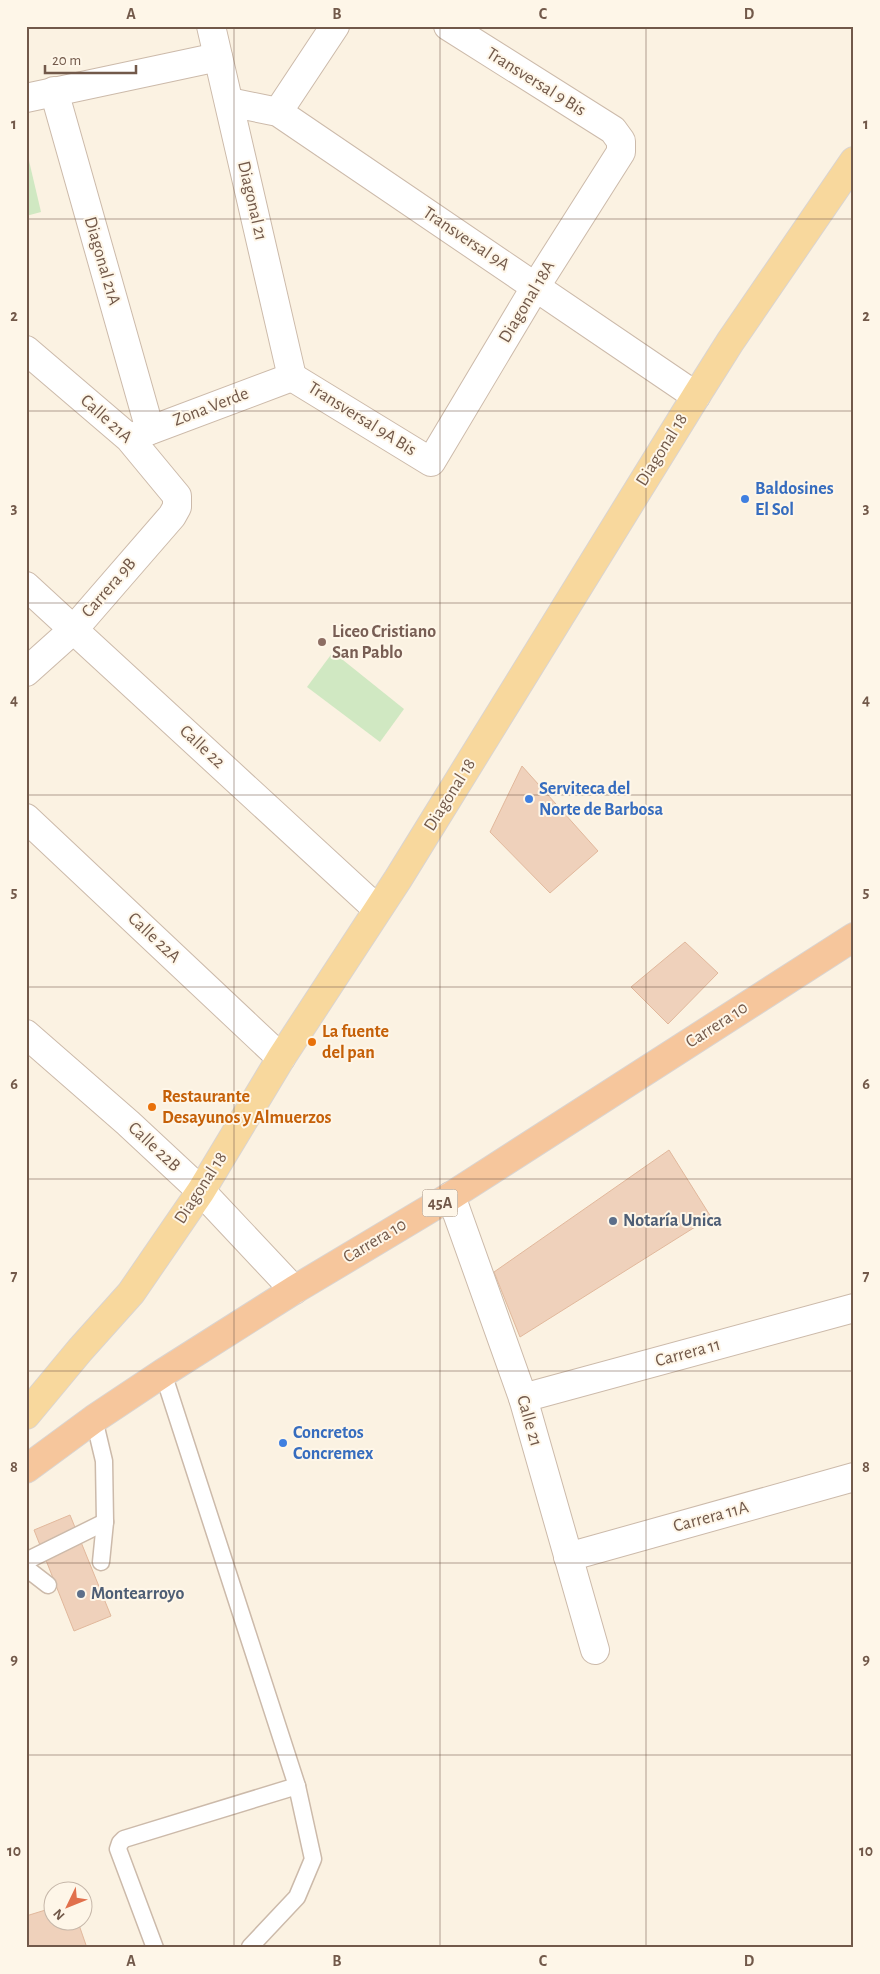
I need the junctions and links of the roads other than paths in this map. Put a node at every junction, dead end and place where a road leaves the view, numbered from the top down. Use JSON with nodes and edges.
{"nodes":[{"id":1,"x":211,"y":26,"type":"edge"},
{"id":2,"x":335,"y":26,"type":"edge"},
{"id":3,"x":448,"y":26,"type":"edge"},
{"id":4,"x":218,"y":57,"type":"junction"},
{"id":5,"x":54,"y":91,"type":"junction"},
{"id":6,"x":26,"y":98,"type":"edge"},
{"id":7,"x":228,"y":102,"type":"junction"},
{"id":8,"x":278,"y":112,"type":"junction"},
{"id":9,"x":621,"y":141,"type":"joint"},
{"id":10,"x":854,"y":161,"type":"edge"},
{"id":11,"x":536,"y":286,"type":"junction"},
{"id":12,"x":26,"y":350,"type":"edge"},
{"id":13,"x":292,"y":376,"type":"junction"},
{"id":14,"x":696,"y":396,"type":"junction"},
{"id":15,"x":140,"y":434,"type":"junction"},
{"id":16,"x":431,"y":462,"type":"joint"},
{"id":17,"x":177,"y":496,"type":"joint"},
{"id":18,"x":26,"y":586,"type":"edge"},
{"id":19,"x":74,"y":628,"type":"junction"},
{"id":20,"x":26,"y":672,"type":"edge"},
{"id":21,"x":26,"y":818,"type":"edge"},
{"id":22,"x":377,"y":909,"type":"junction"},
{"id":23,"x":854,"y":937,"type":"edge"},
{"id":24,"x":26,"y":1034,"type":"edge"},
{"id":25,"x":281,"y":1058,"type":"junction"},
{"id":26,"x":200,"y":1191,"type":"junction"},
{"id":27,"x":451,"y":1196,"type":"junction"},
{"id":28,"x":294,"y":1290,"type":"junction"},
{"id":29,"x":854,"y":1308,"type":"edge"},
{"id":30,"x":163,"y":1373,"type":"junction"},
{"id":31,"x":523,"y":1398,"type":"junction"},
{"id":32,"x":26,"y":1415,"type":"edge"},
{"id":33,"x":94,"y":1419,"type":"junction"},
{"id":34,"x":26,"y":1469,"type":"edge"},
{"id":35,"x":854,"y":1477,"type":"edge"},
{"id":36,"x":105,"y":1522,"type":"junction"},
{"id":37,"x":568,"y":1556,"type":"junction"},
{"id":38,"x":26,"y":1561,"type":"edge"},
{"id":39,"x":101,"y":1562,"type":"dead end"},
{"id":40,"x":26,"y":1568,"type":"edge"},
{"id":41,"x":48,"y":1586,"type":"dead end"},
{"id":42,"x":595,"y":1650,"type":"dead end"},
{"id":43,"x":297,"y":1786,"type":"junction"},
{"id":44,"x":250,"y":1947,"type":"edge"},
{"id":45,"x":155,"y":1948,"type":"edge"}],
"edges":[{"from":1,"to":4,"type":"street","name":"Diagonal 21"},
{"from":2,"to":8,"type":"street"},
{"from":3,"to":9,"type":"street","name":"Transversal 9 Bis"},
{"from":4,"to":5,"type":"street"},
{"from":4,"to":7,"type":"street","name":"Diagonal 21"},
{"from":5,"to":6,"type":"street"},
{"from":5,"to":15,"type":"street","name":"Diagonal 21A"},
{"from":7,"to":8,"type":"street","name":"Transversal 9A"},
{"from":7,"to":13,"type":"street","name":"Diagonal 21"},
{"from":8,"to":11,"type":"street","name":"Transversal 9A"},
{"from":9,"to":11,"type":"street","name":"Diagonal 18A"},
{"from":10,"to":14,"type":"main road","name":"Diagonal 18"},
{"from":11,"to":14,"type":"street","name":"Transversal 9A"},
{"from":11,"to":16,"type":"street","name":"Diagonal 18A"},
{"from":12,"to":15,"type":"street","name":"Calle 21A"},
{"from":13,"to":15,"type":"street","name":"Zona Verde"},
{"from":13,"to":16,"type":"street","name":"Transversal 9A Bis"},
{"from":14,"to":22,"type":"main road","name":"Diagonal 18"},
{"from":15,"to":17,"type":"street","name":"Calle 21A"},
{"from":17,"to":19,"type":"street","name":"Carrera 9B"},
{"from":18,"to":19,"type":"street","name":"Calle 22"},
{"from":19,"to":20,"type":"street","name":"Carrera 9B"},
{"from":19,"to":22,"type":"street","name":"Calle 22"},
{"from":21,"to":25,"type":"street","name":"Calle 22A"},
{"from":22,"to":25,"type":"main road","name":"Diagonal 18"},
{"from":23,"to":27,"type":"highway","name":"Carrera 10","number":"45A"},
{"from":24,"to":26,"type":"street","name":"Calle 22B"},
{"from":25,"to":26,"type":"main road","name":"Diagonal 18"},
{"from":26,"to":28,"type":"street","name":"Calle 22B"},
{"from":26,"to":32,"type":"main road","name":"Diagonal 18"},
{"from":27,"to":28,"type":"highway","name":"Carrera 10","number":"45A"},
{"from":27,"to":31,"type":"street","name":"Calle 21"},
{"from":28,"to":30,"type":"highway","name":"Carrera 10","number":"45A"},
{"from":29,"to":31,"type":"street","name":"Carrera 11"},
{"from":30,"to":33,"type":"highway","name":"Carrera 10","number":"45A"},
{"from":30,"to":43,"type":"lane"},
{"from":31,"to":37,"type":"street","name":"Calle 21"},
{"from":33,"to":34,"type":"highway","name":"Carrera 10","number":"45A"},
{"from":33,"to":36,"type":"lane"},
{"from":35,"to":37,"type":"street","name":"Carrera 11A"},
{"from":36,"to":38,"type":"lane"},
{"from":36,"to":39,"type":"lane"},
{"from":37,"to":42,"type":"street","name":"Calle 21"},
{"from":40,"to":41,"type":"lane"},
{"from":43,"to":44,"type":"lane"},
{"from":43,"to":45,"type":"lane"}]}
